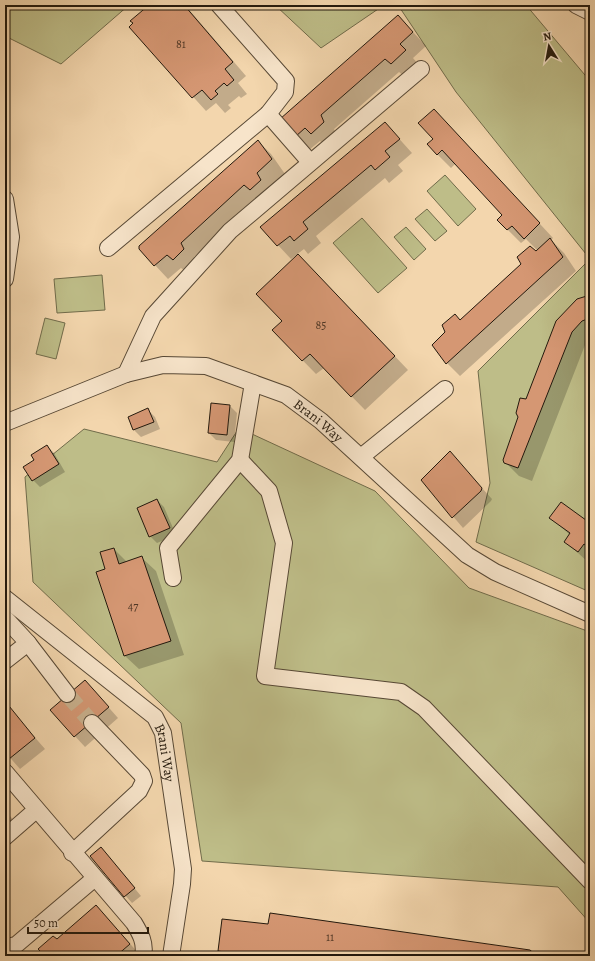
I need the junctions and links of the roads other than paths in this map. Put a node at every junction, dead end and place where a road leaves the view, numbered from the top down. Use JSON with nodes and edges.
{"nodes":[{"id":1,"x":219,"y":5,"type":"edge"},
{"id":2,"x":576,"y":5,"type":"edge"},
{"id":3,"x":590,"y":12,"type":"edge"},
{"id":4,"x":421,"y":68,"type":"dead end"},
{"id":5,"x":268,"y":114,"type":"junction"},
{"id":6,"x":310,"y":162,"type":"junction"},
{"id":7,"x":5,"y":199,"type":"edge"},
{"id":8,"x":108,"y":248,"type":"dead end"},
{"id":9,"x":5,"y":279,"type":"edge"},
{"id":10,"x":126,"y":374,"type":"junction"},
{"id":11,"x":253,"y":383,"type":"junction"},
{"id":12,"x":445,"y":389,"type":"dead end"},
{"id":13,"x":5,"y":423,"type":"edge"},
{"id":14,"x":361,"y":457,"type":"junction"},
{"id":15,"x":240,"y":460,"type":"junction"},
{"id":16,"x":173,"y":578,"type":"dead end"},
{"id":17,"x":5,"y":598,"type":"edge"},
{"id":18,"x":590,"y":614,"type":"edge"},
{"id":19,"x":5,"y":618,"type":"edge"},
{"id":20,"x":28,"y":644,"type":"junction"},
{"id":21,"x":5,"y":661,"type":"edge"},
{"id":22,"x":67,"y":694,"type":"tunnel mouth"},
{"id":23,"x":92,"y":723,"type":"tunnel mouth"},
{"id":24,"x":5,"y":772,"type":"edge"},
{"id":25,"x":36,"y":810,"type":"junction"},
{"id":26,"x":5,"y":837,"type":"edge"},
{"id":27,"x":72,"y":853,"type":"junction"},
{"id":28,"x":95,"y":878,"type":"junction"},
{"id":29,"x":590,"y":881,"type":"edge"},
{"id":30,"x":5,"y":947,"type":"edge"},
{"id":31,"x":143,"y":956,"type":"edge"},
{"id":32,"x":170,"y":956,"type":"edge"}],
"edges":[{"from":1,"to":5,"type":"street"},
{"from":2,"to":3,"type":"street"},
{"from":4,"to":6,"type":"street"},
{"from":5,"to":6,"type":"street"},
{"from":5,"to":8,"type":"street"},
{"from":6,"to":10,"type":"street"},
{"from":7,"to":9,"type":"street"},
{"from":10,"to":11,"type":"street","name":"Brani Way"},
{"from":10,"to":13,"type":"street","name":"Brani Way"},
{"from":11,"to":14,"type":"street","name":"Brani Way"},
{"from":11,"to":15,"type":"street"},
{"from":12,"to":14,"type":"street"},
{"from":14,"to":18,"type":"street","name":"Brani Way"},
{"from":15,"to":16,"type":"street"},
{"from":15,"to":29,"type":"street"},
{"from":17,"to":32,"type":"street","name":"Brani Way"},
{"from":19,"to":20,"type":"street"},
{"from":20,"to":21,"type":"street"},
{"from":20,"to":22,"type":"street"},
{"from":23,"to":27,"type":"street"},
{"from":24,"to":25,"type":"street"},
{"from":25,"to":26,"type":"street"},
{"from":25,"to":27,"type":"street"},
{"from":27,"to":28,"type":"street"},
{"from":28,"to":30,"type":"street"},
{"from":28,"to":31,"type":"street"}]}
